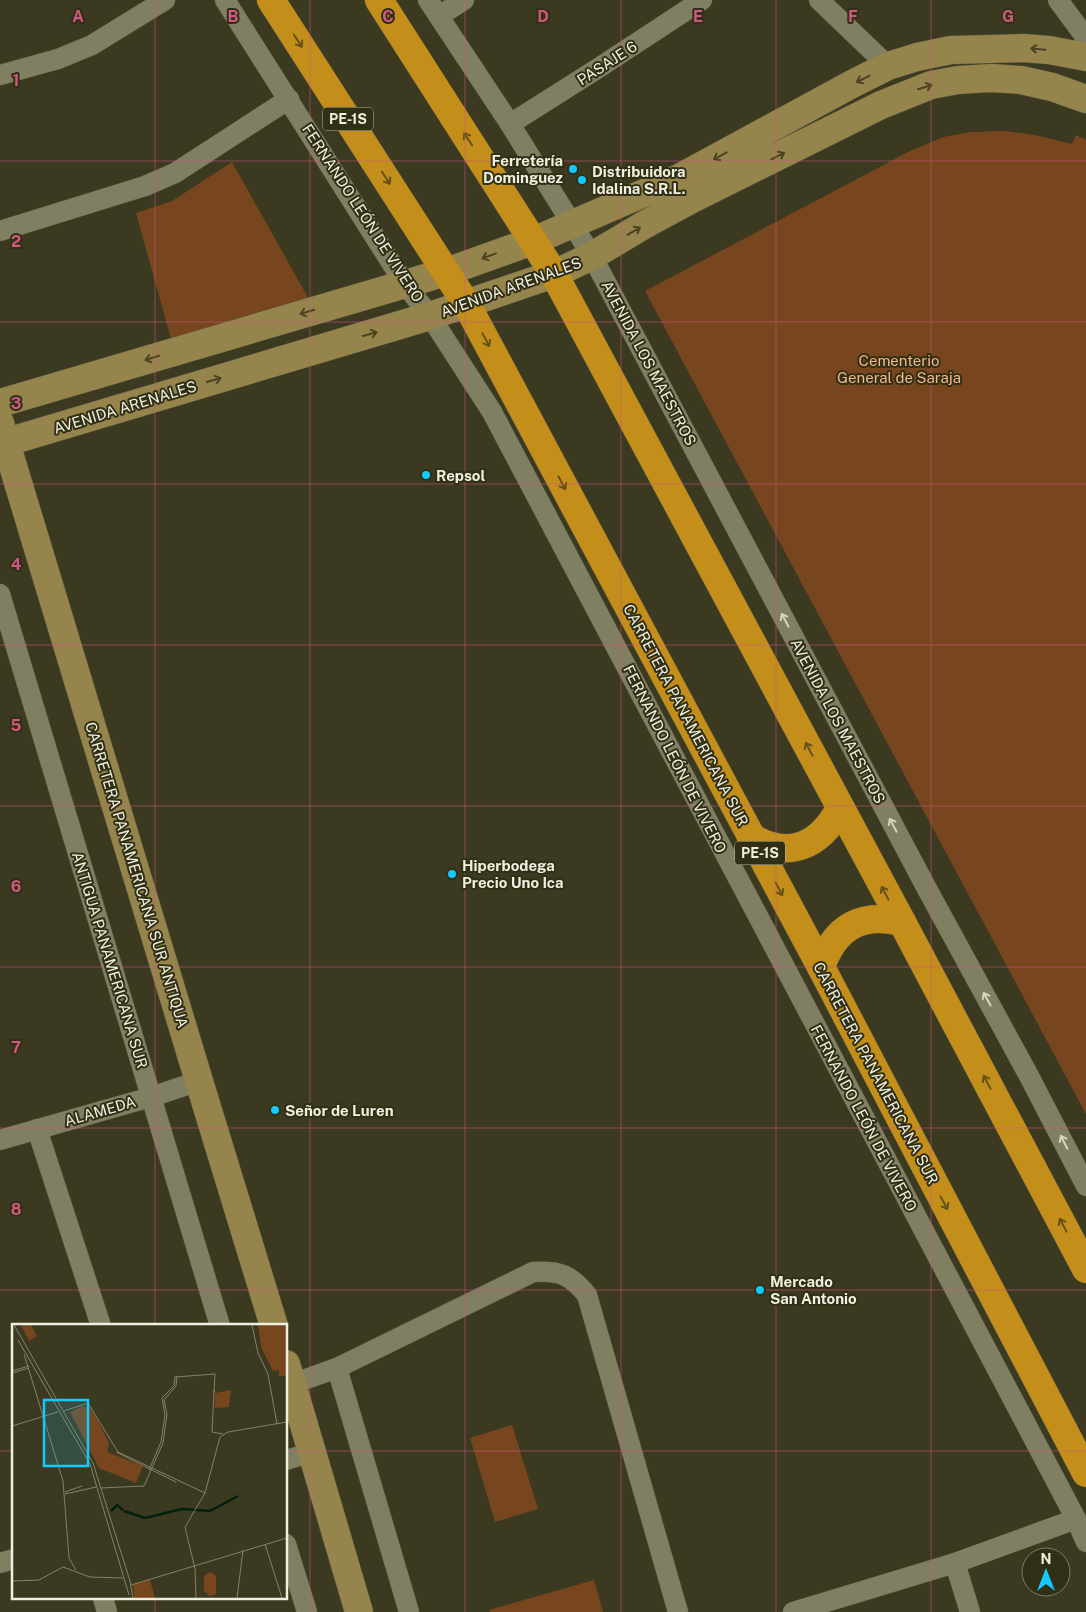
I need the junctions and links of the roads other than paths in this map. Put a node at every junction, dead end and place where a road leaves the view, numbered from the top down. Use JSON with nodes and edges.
{"nodes":[{"id":1,"x":165,"y":0,"type":"edge"},
{"id":2,"x":225,"y":0,"type":"edge"},
{"id":3,"x":271,"y":0,"type":"edge"},
{"id":4,"x":378,"y":0,"type":"edge"},
{"id":5,"x":464,"y":0,"type":"edge"},
{"id":6,"x":702,"y":0,"type":"edge"},
{"id":7,"x":819,"y":0,"type":"edge"},
{"id":8,"x":1058,"y":0,"type":"edge"},
{"id":9,"x":434,"y":8,"type":"edge"},
{"id":10,"x":1086,"y":38,"type":"edge"},
{"id":11,"x":1086,"y":57,"type":"edge"},
{"id":12,"x":888,"y":66,"type":"junction"},
{"id":13,"x":0,"y":75,"type":"edge"},
{"id":14,"x":289,"y":99,"type":"junction"},
{"id":15,"x":1086,"y":100,"type":"edge"},
{"id":16,"x":510,"y":124,"type":"junction"},
{"id":17,"x":573,"y":225,"type":"junction"},
{"id":18,"x":0,"y":231,"type":"edge"},
{"id":19,"x":533,"y":241,"type":"junction"},
{"id":20,"x":592,"y":256,"type":"junction"},
{"id":21,"x":446,"y":272,"type":"junction"},
{"id":22,"x":554,"y":274,"type":"junction"},
{"id":23,"x":404,"y":283,"type":"junction"},
{"id":24,"x":467,"y":305,"type":"junction"},
{"id":25,"x":430,"y":316,"type":"junction"},
{"id":26,"x":0,"y":403,"type":"edge"},
{"id":27,"x":2,"y":436,"type":"edge"},
{"id":28,"x":0,"y":594,"type":"edge"},
{"id":29,"x":840,"y":808,"type":"junction"},
{"id":30,"x":751,"y":837,"type":"junction"},
{"id":31,"x":902,"y":922,"type":"junction"},
{"id":32,"x":821,"y":967,"type":"junction"},
{"id":33,"x":199,"y":1081,"type":"junction"},
{"id":34,"x":151,"y":1096,"type":"junction"},
{"id":35,"x":37,"y":1129,"type":"junction"},
{"id":36,"x":0,"y":1140,"type":"edge"},
{"id":37,"x":1086,"y":1186,"type":"edge"},
{"id":38,"x":1086,"y":1268,"type":"edge"},
{"id":39,"x":101,"y":1324,"type":"edge"},
{"id":40,"x":219,"y":1324,"type":"edge"},
{"id":41,"x":273,"y":1324,"type":"edge"},
{"id":42,"x":337,"y":1368,"type":"junction"},
{"id":43,"x":289,"y":1374,"type":"edge"},
{"id":44,"x":313,"y":1452,"type":"junction"},
{"id":45,"x":288,"y":1459,"type":"edge"},
{"id":46,"x":1086,"y":1473,"type":"edge"},
{"id":47,"x":1076,"y":1519,"type":"junction"},
{"id":48,"x":1086,"y":1542,"type":"edge"},
{"id":49,"x":288,"y":1550,"type":"edge"},
{"id":50,"x":955,"y":1563,"type":"junction"},
{"id":51,"x":307,"y":1612,"type":"edge"},
{"id":52,"x":359,"y":1612,"type":"edge"},
{"id":53,"x":409,"y":1612,"type":"edge"},
{"id":54,"x":678,"y":1612,"type":"edge"},
{"id":55,"x":793,"y":1612,"type":"edge"},
{"id":56,"x":970,"y":1612,"type":"edge"}],
"edges":[{"from":1,"to":13,"type":"street"},
{"from":2,"to":14,"type":"street","name":"FERNANDO LEÓN DE VIVERO"},
{"from":3,"to":21,"type":"highway","name":"CARRETERA PANAMERICANA SUR","number":"PE-1S","one_way":true},
{"from":19,"to":4,"type":"highway","one_way":true},
{"from":5,"to":9,"type":"street"},
{"from":6,"to":16,"type":"street","name":"PASAJE 6"},
{"from":7,"to":12,"type":"street"},
{"from":8,"to":10,"type":"street"},
{"from":9,"to":16,"type":"street"},
{"from":11,"to":12,"type":"street","one_way":true},
{"from":12,"to":17,"type":"street","one_way":true},
{"from":14,"to":18,"type":"street"},
{"from":14,"to":23,"type":"street","name":"FERNANDO LEÓN DE VIVERO"},
{"from":20,"to":15,"type":"street","name":"AVENIDA ARENALES","one_way":true},
{"from":16,"to":17,"type":"street"},
{"from":17,"to":19,"type":"street"},
{"from":17,"to":20,"type":"street"},
{"from":19,"to":21,"type":"street","one_way":true},
{"from":19,"to":22,"type":"highway"},
{"from":20,"to":22,"type":"street","name":"AVENIDA ARENALES"},
{"from":37,"to":20,"type":"street","name":"AVENIDA LOS MAESTROS","one_way":true},
{"from":21,"to":23,"type":"street"},
{"from":21,"to":24,"type":"highway","name":"CARRETERA PANAMERICANA SUR","number":"PE-1S"},
{"from":22,"to":24,"type":"street","name":"AVENIDA ARENALES"},
{"from":29,"to":22,"type":"highway","one_way":true},
{"from":23,"to":25,"type":"street","name":"FERNANDO LEÓN DE VIVERO"},
{"from":23,"to":26,"type":"street","one_way":true},
{"from":24,"to":25,"type":"street","name":"AVENIDA ARENALES"},
{"from":24,"to":30,"type":"highway","name":"CARRETERA PANAMERICANA SUR","number":"PE-1S","one_way":true},
{"from":27,"to":25,"type":"street","name":"AVENIDA ARENALES","one_way":true},
{"from":25,"to":47,"type":"street","name":"FERNANDO LEÓN DE VIVERO"},
{"from":27,"to":33,"type":"street","name":"CARRETERA PANAMERICANA SUR ANTIQUA"},
{"from":28,"to":34,"type":"street","name":"ANTIGUA PANAMERICANA SUR"},
{"from":29,"to":30,"type":"highway"},
{"from":31,"to":29,"type":"highway","one_way":true},
{"from":30,"to":32,"type":"highway","name":"CARRETERA PANAMERICANA SUR","number":"PE-1S","one_way":true},
{"from":31,"to":32,"type":"highway"},
{"from":38,"to":31,"type":"highway","one_way":true},
{"from":32,"to":46,"type":"highway","name":"CARRETERA PANAMERICANA SUR","number":"PE-1S","one_way":true},
{"from":33,"to":34,"type":"street","name":"ALAMEDA"},
{"from":33,"to":41,"type":"street","name":"CARRETERA PANAMERICANA SUR ANTIQUA"},
{"from":34,"to":35,"type":"street","name":"ALAMEDA"},
{"from":34,"to":40,"type":"street","name":"ANTIGUA PANAMERICANA SUR"},
{"from":35,"to":36,"type":"street","name":"ALAMEDA"},
{"from":35,"to":39,"type":"street"},
{"from":42,"to":43,"type":"street"},
{"from":42,"to":53,"type":"street"},
{"from":42,"to":54,"type":"street"},
{"from":43,"to":44,"type":"street"},
{"from":44,"to":45,"type":"street"},
{"from":44,"to":52,"type":"street"},
{"from":47,"to":48,"type":"street","name":"FERNANDO LEÓN DE VIVERO"},
{"from":47,"to":50,"type":"street"},
{"from":49,"to":51,"type":"street"},
{"from":50,"to":55,"type":"street"},
{"from":50,"to":56,"type":"street"}]}
